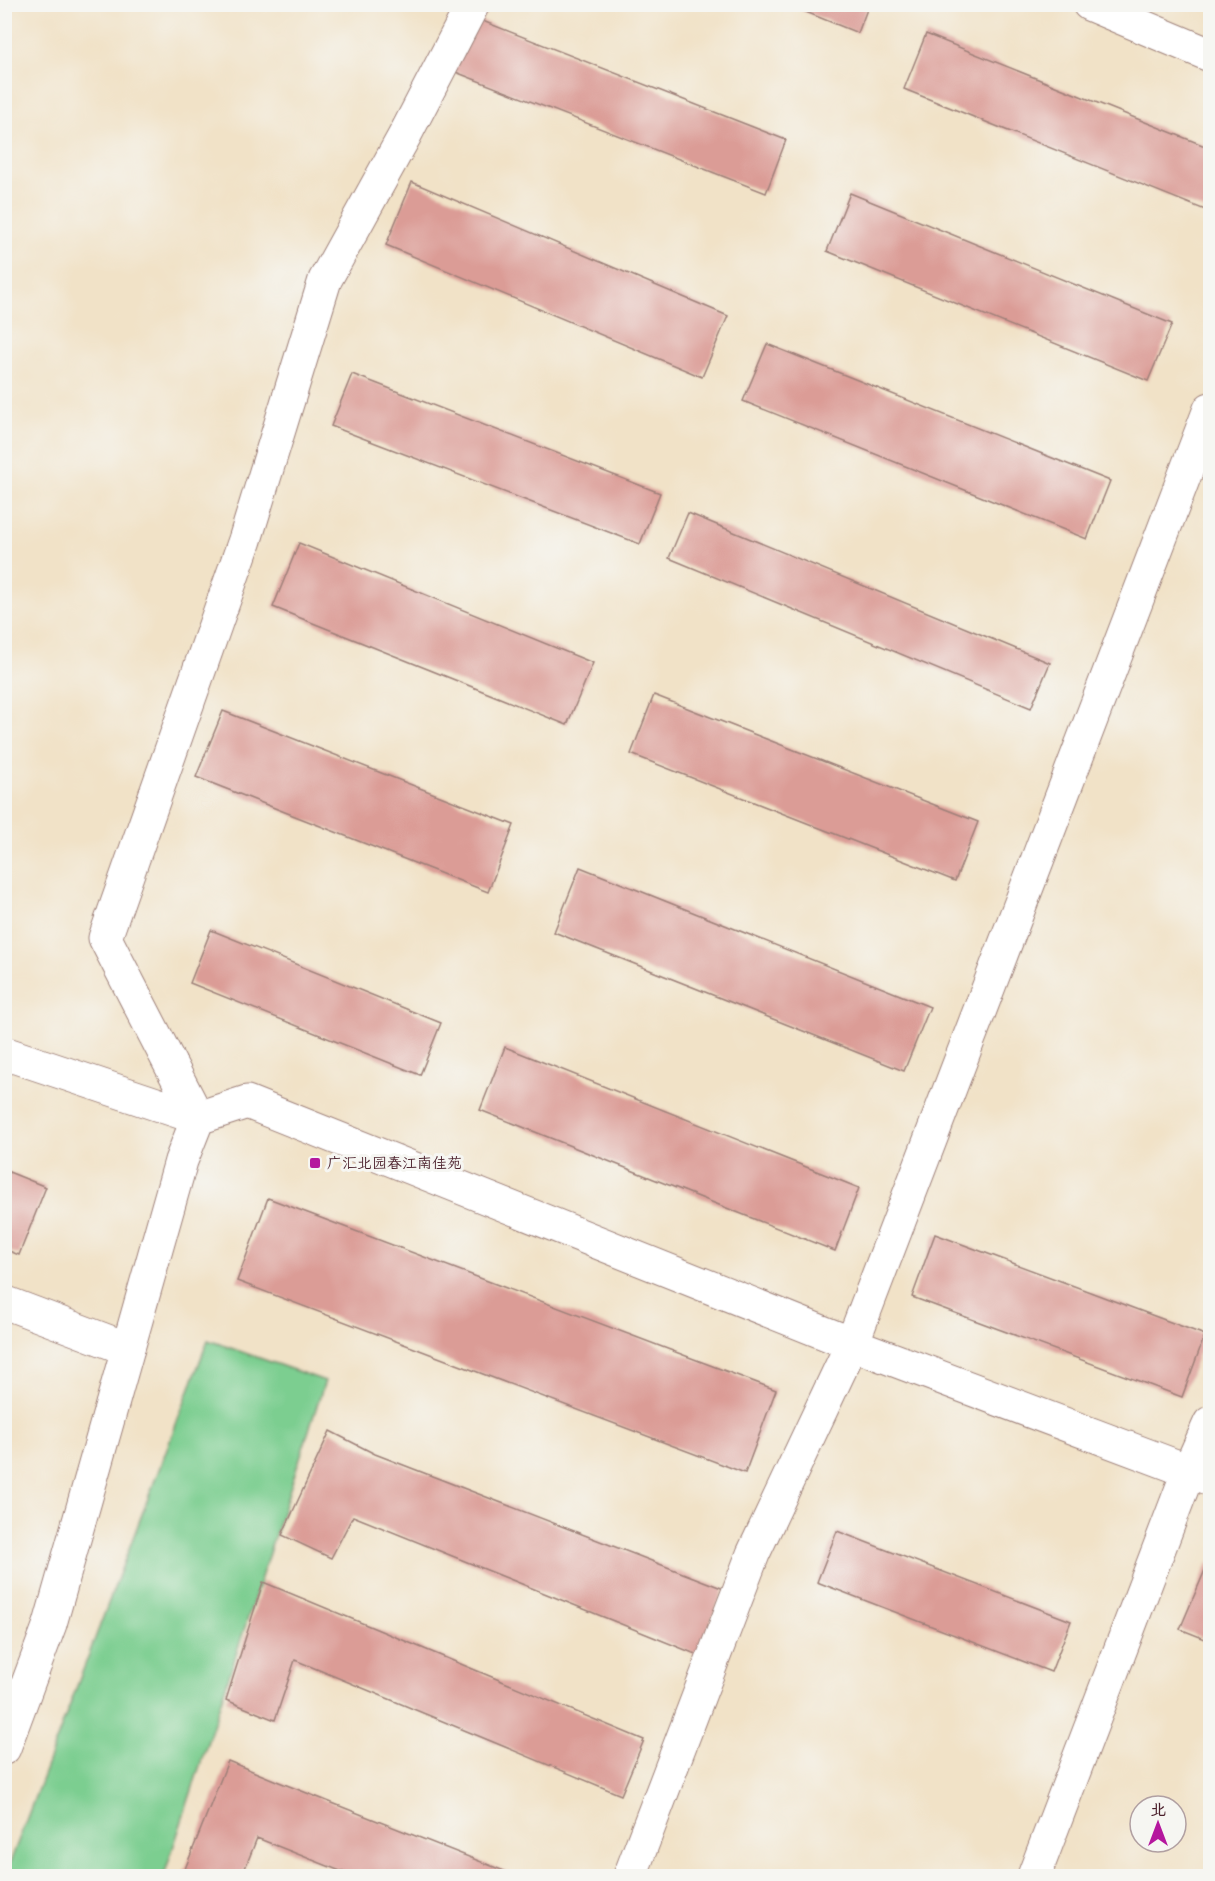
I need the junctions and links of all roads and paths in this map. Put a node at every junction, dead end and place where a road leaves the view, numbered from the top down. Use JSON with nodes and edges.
{"nodes":[{"id":1,"x":473,"y":4,"type":"edge"},
{"id":2,"x":1089,"y":4,"type":"edge"},
{"id":3,"x":1210,"y":55,"type":"edge"},
{"id":4,"x":1210,"y":409,"type":"edge"},
{"id":5,"x":4,"y":1053,"type":"edge"},
{"id":6,"x":198,"y":1118,"type":"junction"},
{"id":7,"x":4,"y":1302,"type":"edge"},
{"id":8,"x":852,"y":1344,"type":"junction"},
{"id":9,"x":128,"y":1348,"type":"junction"},
{"id":10,"x":1210,"y":1423,"type":"edge"},
{"id":11,"x":1200,"y":1474,"type":"edge"},
{"id":12,"x":4,"y":1748,"type":"edge"},
{"id":13,"x":630,"y":1876,"type":"edge"},
{"id":14,"x":1034,"y":1876,"type":"edge"}],
"edges":[{"from":1,"to":6,"type":"street"},
{"from":2,"to":3,"type":"street"},
{"from":4,"to":8,"type":"street"},
{"from":5,"to":6,"type":"street"},
{"from":6,"to":8,"type":"street"},
{"from":6,"to":9,"type":"street"},
{"from":7,"to":9,"type":"street"},
{"from":8,"to":11,"type":"street"},
{"from":8,"to":13,"type":"street"},
{"from":9,"to":12,"type":"street"},
{"from":10,"to":11,"type":"street"},
{"from":11,"to":14,"type":"street"}]}
